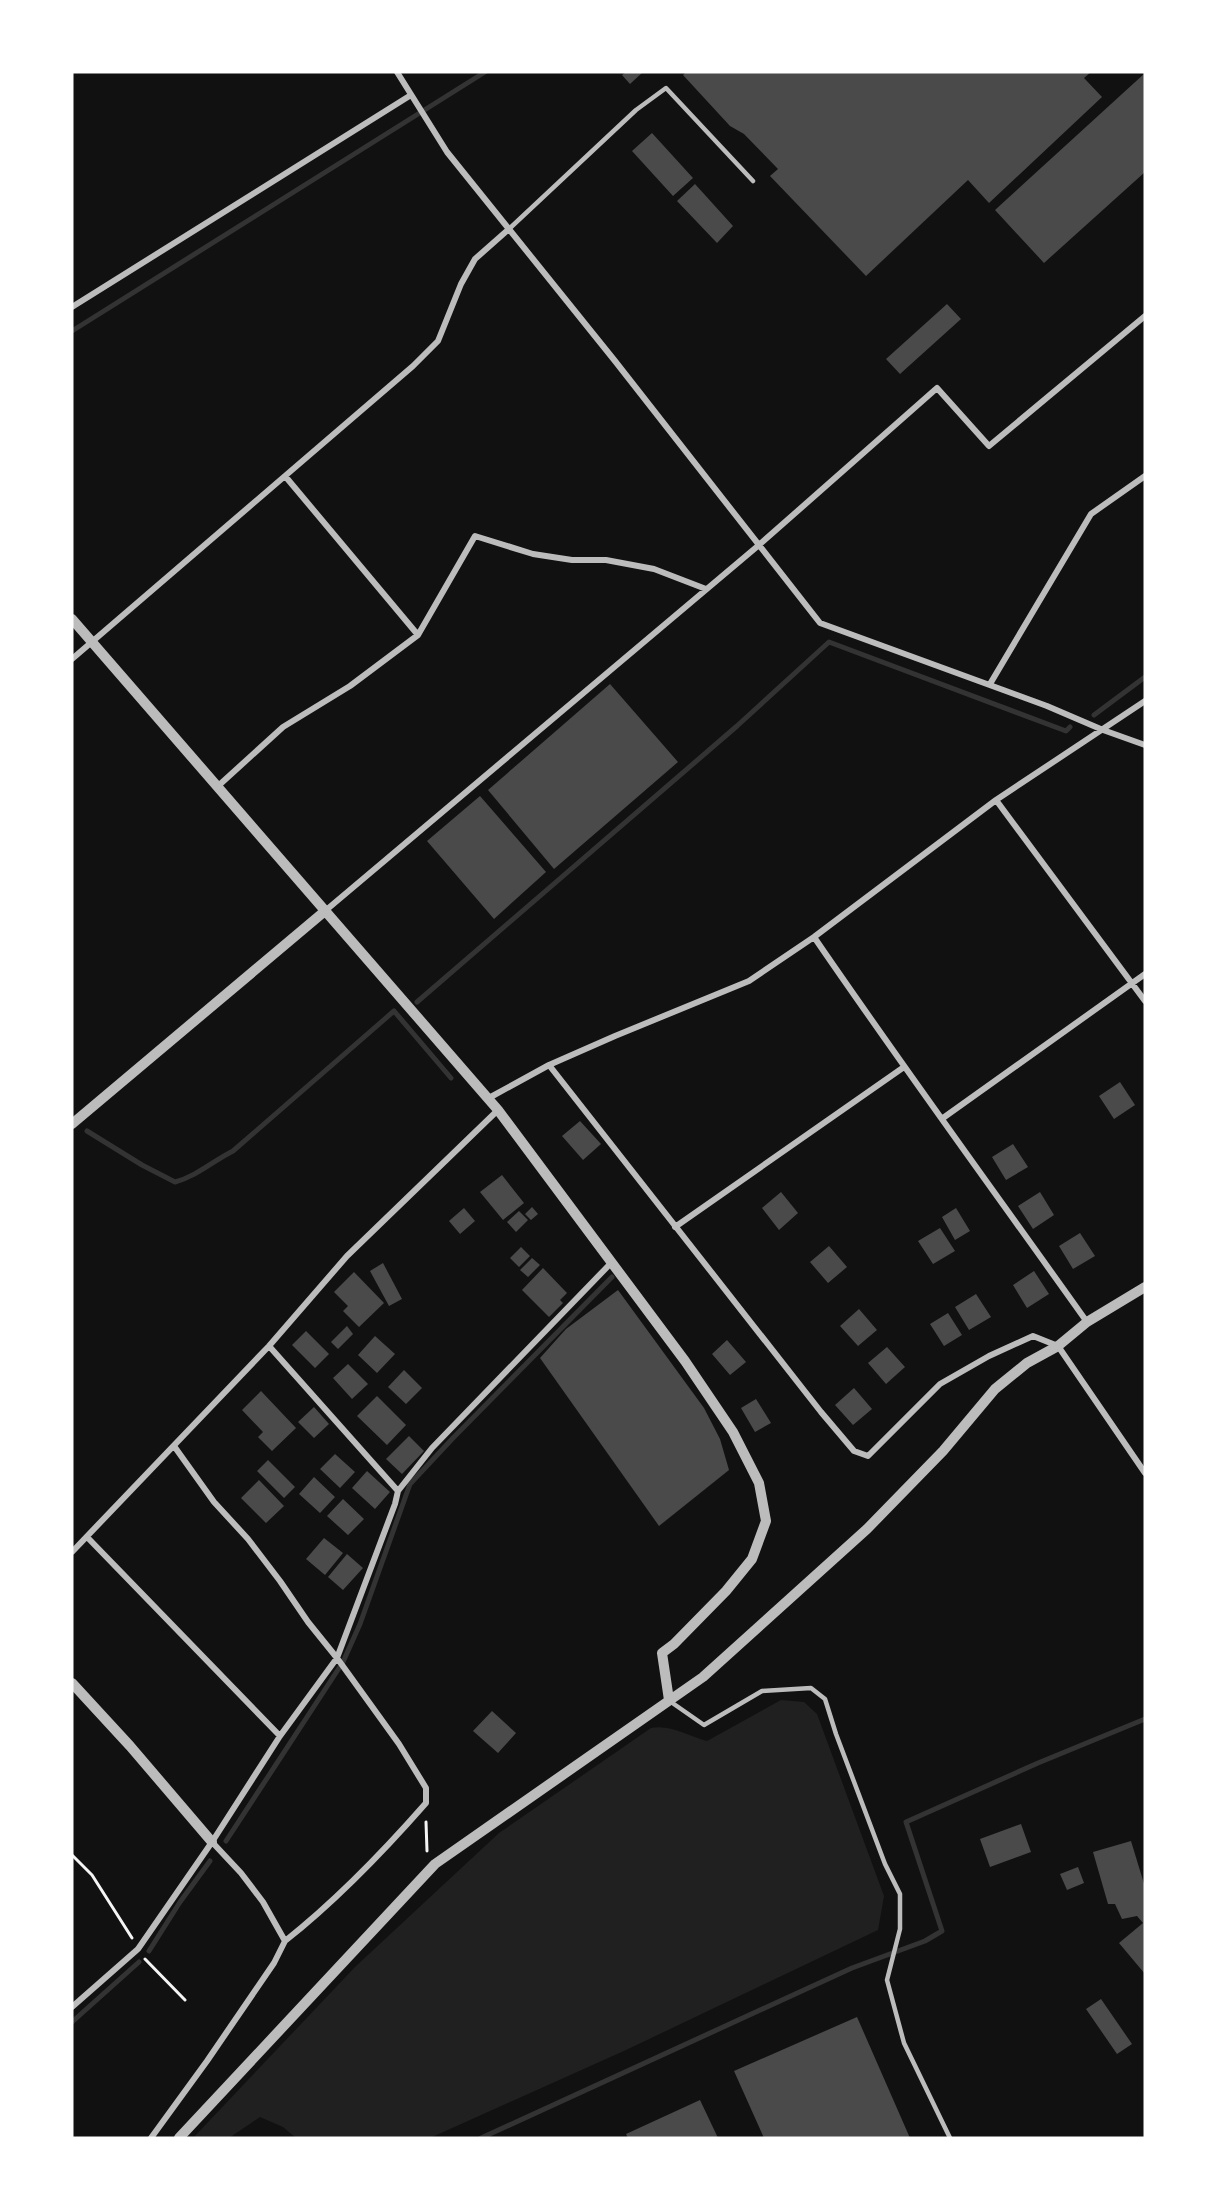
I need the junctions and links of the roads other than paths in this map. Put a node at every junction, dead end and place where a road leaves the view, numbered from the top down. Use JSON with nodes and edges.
{"nodes":[{"id":1,"x":397,"y":72,"type":"edge"},
{"id":2,"x":413,"y":98,"type":"junction"},
{"id":3,"x":753,"y":181,"type":"dead end"},
{"id":4,"x":509,"y":230,"type":"junction"},
{"id":5,"x":72,"y":307,"type":"edge"},
{"id":6,"x":1145,"y":316,"type":"edge"},
{"id":7,"x":285,"y":476,"type":"junction"},
{"id":8,"x":1145,"y":476,"type":"edge"},
{"id":9,"x":759,"y":545,"type":"junction"},
{"id":10,"x":706,"y":589,"type":"junction"},
{"id":11,"x":72,"y":619,"type":"edge"},
{"id":12,"x":418,"y":635,"type":"junction"},
{"id":13,"x":91,"y":642,"type":"junction"},
{"id":14,"x":72,"y":659,"type":"edge"},
{"id":15,"x":990,"y":684,"type":"junction"},
{"id":16,"x":1145,"y":701,"type":"edge"},
{"id":17,"x":1103,"y":730,"type":"junction"},
{"id":18,"x":1145,"y":745,"type":"edge"},
{"id":19,"x":217,"y":787,"type":"junction"},
{"id":20,"x":996,"y":800,"type":"junction"},
{"id":21,"x":325,"y":911,"type":"junction"},
{"id":22,"x":814,"y":937,"type":"junction"},
{"id":23,"x":1145,"y":974,"type":"edge"},
{"id":24,"x":1133,"y":983,"type":"junction"},
{"id":25,"x":1145,"y":1000,"type":"edge"},
{"id":26,"x":549,"y":1065,"type":"junction"},
{"id":27,"x":904,"y":1067,"type":"junction"},
{"id":28,"x":487,"y":1099,"type":"junction"},
{"id":29,"x":498,"y":1110,"type":"junction"},
{"id":30,"x":943,"y":1118,"type":"junction"},
{"id":31,"x":72,"y":1125,"type":"edge"},
{"id":32,"x":675,"y":1227,"type":"junction"},
{"id":33,"x":611,"y":1263,"type":"junction"},
{"id":34,"x":1145,"y":1287,"type":"edge"},
{"id":35,"x":1088,"y":1322,"type":"junction"},
{"id":36,"x":269,"y":1346,"type":"junction"},
{"id":37,"x":1058,"y":1346,"type":"junction"},
{"id":38,"x":174,"y":1446,"type":"junction"},
{"id":39,"x":1145,"y":1473,"type":"edge"},
{"id":40,"x":398,"y":1491,"type":"junction"},
{"id":41,"x":87,"y":1537,"type":"junction"},
{"id":42,"x":72,"y":1552,"type":"edge"},
{"id":43,"x":338,"y":1660,"type":"junction"},
{"id":44,"x":72,"y":1683,"type":"edge"},
{"id":45,"x":669,"y":1700,"type":"junction"},
{"id":46,"x":280,"y":1736,"type":"junction"},
{"id":47,"x":212,"y":1842,"type":"junction"},
{"id":48,"x":285,"y":1941,"type":"junction"},
{"id":49,"x":72,"y":2007,"type":"edge"},
{"id":50,"x":152,"y":2138,"type":"edge"},
{"id":51,"x":179,"y":2138,"type":"edge"},
{"id":52,"x":950,"y":2138,"type":"edge"}],
"edges":[{"from":1,"to":2,"type":"street"},
{"from":2,"to":4,"type":"street"},
{"from":2,"to":5,"type":"street"},
{"from":3,"to":4,"type":"lane"},
{"from":4,"to":7,"type":"street"},
{"from":4,"to":9,"type":"street"},
{"from":6,"to":9,"type":"street"},
{"from":7,"to":12,"type":"street"},
{"from":7,"to":13,"type":"street"},
{"from":8,"to":15,"type":"street"},
{"from":9,"to":10,"type":"street"},
{"from":9,"to":15,"type":"street"},
{"from":10,"to":12,"type":"street"},
{"from":10,"to":21,"type":"street"},
{"from":11,"to":13,"type":"street"},
{"from":12,"to":19,"type":"street"},
{"from":13,"to":14,"type":"street"},
{"from":13,"to":19,"type":"street"},
{"from":15,"to":17,"type":"street"},
{"from":16,"to":17,"type":"street"},
{"from":17,"to":18,"type":"street"},
{"from":17,"to":20,"type":"street"},
{"from":19,"to":21,"type":"street"},
{"from":20,"to":22,"type":"street"},
{"from":20,"to":24,"type":"street"},
{"from":21,"to":28,"type":"street"},
{"from":21,"to":31,"type":"street"},
{"from":22,"to":26,"type":"street"},
{"from":22,"to":27,"type":"street"},
{"from":23,"to":24,"type":"street"},
{"from":24,"to":25,"type":"street"},
{"from":24,"to":30,"type":"street"},
{"from":26,"to":28,"type":"street"},
{"from":26,"to":32,"type":"street"},
{"from":27,"to":30,"type":"street"},
{"from":27,"to":32,"type":"street"},
{"from":28,"to":29,"type":"street"},
{"from":29,"to":33,"type":"street"},
{"from":29,"to":36,"type":"street"},
{"from":30,"to":35,"type":"street"},
{"from":32,"to":37,"type":"street"},
{"from":33,"to":40,"type":"street"},
{"from":33,"to":45,"type":"street"},
{"from":34,"to":35,"type":"street"},
{"from":35,"to":37,"type":"street"},
{"from":36,"to":38,"type":"street"},
{"from":36,"to":40,"type":"street"},
{"from":37,"to":39,"type":"street"},
{"from":37,"to":45,"type":"street"},
{"from":38,"to":41,"type":"street"},
{"from":38,"to":43,"type":"street"},
{"from":40,"to":43,"type":"street"},
{"from":41,"to":42,"type":"street"},
{"from":41,"to":46,"type":"street"},
{"from":43,"to":46,"type":"street"},
{"from":43,"to":48,"type":"street"},
{"from":44,"to":47,"type":"street"},
{"from":45,"to":51,"type":"street"},
{"from":45,"to":52,"type":"lane"},
{"from":46,"to":47,"type":"street"},
{"from":47,"to":48,"type":"street"},
{"from":47,"to":49,"type":"street"},
{"from":48,"to":50,"type":"street"}]}
